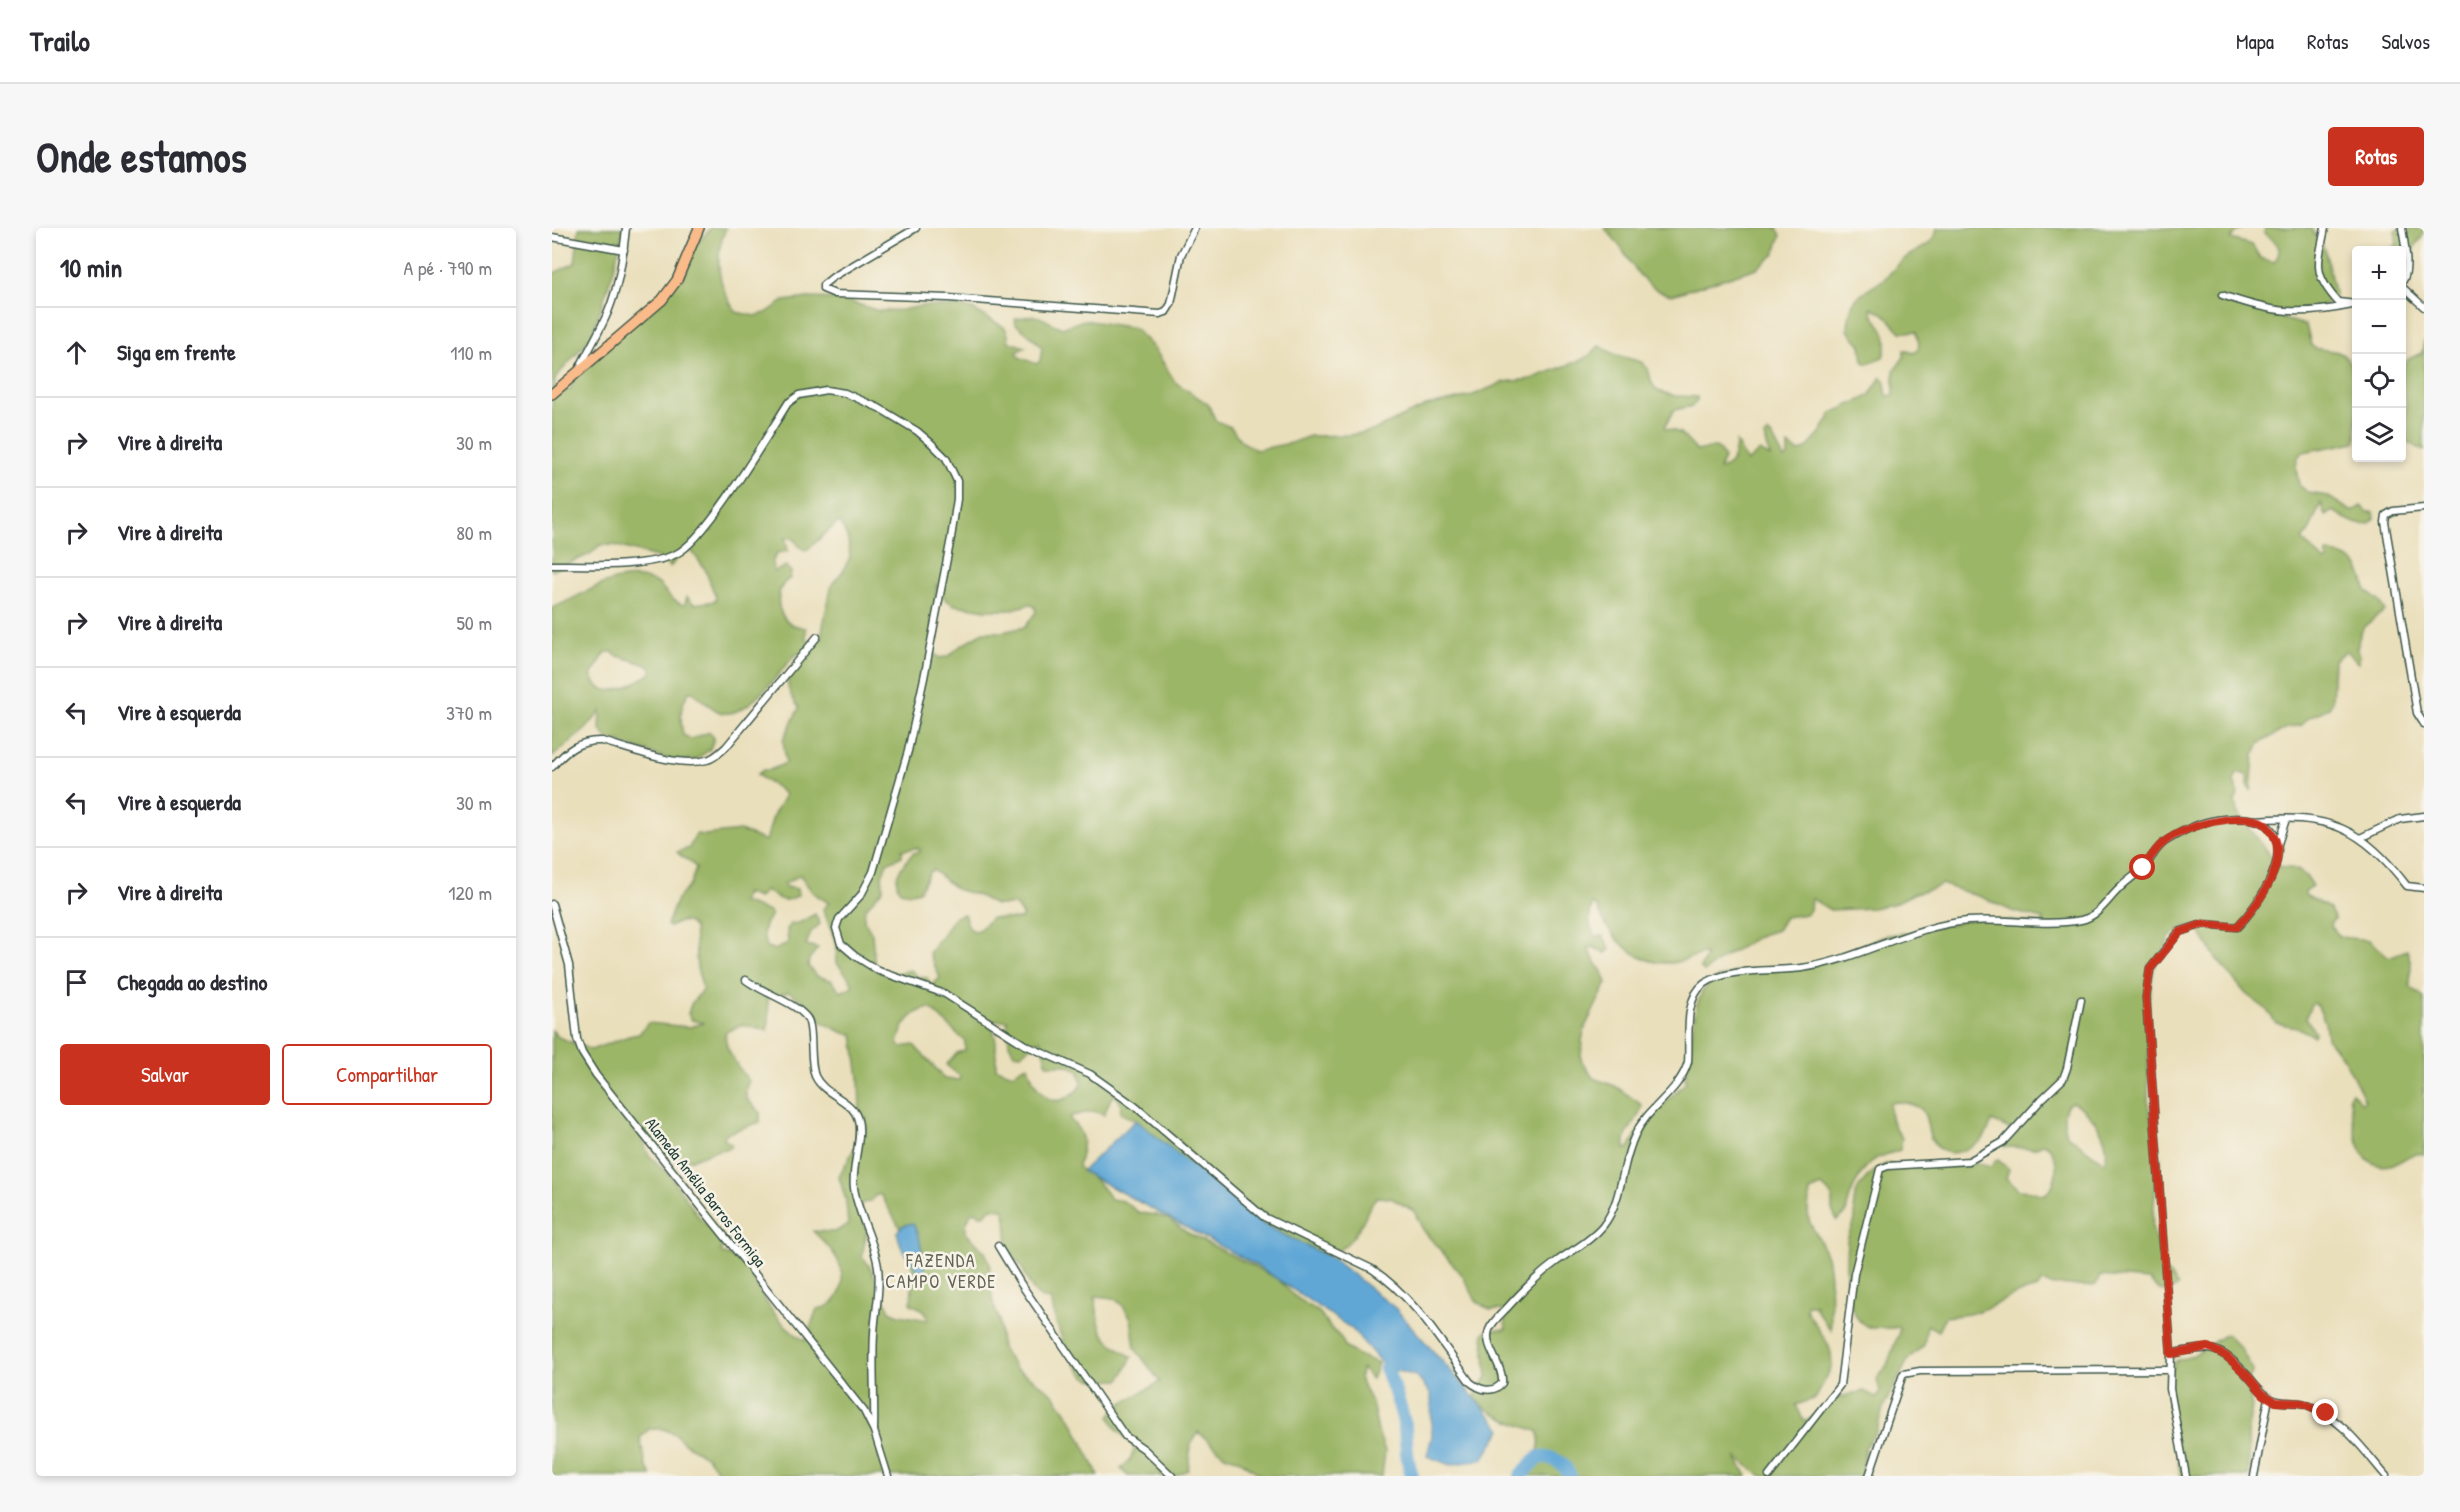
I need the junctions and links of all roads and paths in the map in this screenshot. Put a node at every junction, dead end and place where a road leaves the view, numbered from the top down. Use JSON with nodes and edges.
{"nodes":[{"id":1,"x":626,"y":228,"type":"edge"},
{"id":2,"x":699,"y":228,"type":"edge"},
{"id":3,"x":916,"y":228,"type":"edge"},
{"id":4,"x":1195,"y":228,"type":"edge"},
{"id":5,"x":2325,"y":228,"type":"edge"},
{"id":6,"x":2402,"y":228,"type":"edge"},
{"id":7,"x":552,"y":237,"type":"edge"},
{"id":8,"x":2405,"y":246,"type":"edge"},
{"id":9,"x":624,"y":250,"type":"junction"},
{"id":10,"x":2406,"y":288,"type":"edge"},
{"id":11,"x":2222,"y":296,"type":"dead end"},
{"id":12,"x":2352,"y":304,"type":"edge"},
{"id":13,"x":2352,"y":304,"type":"edge"},
{"id":14,"x":2424,"y":307,"type":"edge"},
{"id":15,"x":577,"y":373,"type":"junction"},
{"id":16,"x":552,"y":394,"type":"edge"},
{"id":17,"x":2424,"y":508,"type":"edge"},
{"id":18,"x":552,"y":565,"type":"edge"},
{"id":19,"x":817,"y":637,"type":"dead end"},
{"id":20,"x":2424,"y":724,"type":"edge"},
{"id":21,"x":552,"y":767,"type":"edge"},
{"id":22,"x":2424,"y":816,"type":"edge"},
{"id":23,"x":2286,"y":819,"type":"junction"},
{"id":24,"x":2255,"y":820,"type":"junction"},
{"id":25,"x":2360,"y":838,"type":"junction"},
{"id":26,"x":2278,"y":844,"type":"junction"},
{"id":27,"x":2424,"y":888,"type":"edge"},
{"id":28,"x":552,"y":904,"type":"edge"},
{"id":29,"x":746,"y":980,"type":"dead end"},
{"id":30,"x":2081,"y":1000,"type":"dead end"},
{"id":31,"x":998,"y":1246,"type":"dead end"},
{"id":32,"x":2171,"y":1354,"type":"junction"},
{"id":33,"x":2169,"y":1370,"type":"junction"},
{"id":34,"x":2269,"y":1398,"type":"junction"},
{"id":35,"x":874,"y":1431,"type":"junction"},
{"id":36,"x":888,"y":1476,"type":"edge"},
{"id":37,"x":1172,"y":1476,"type":"edge"},
{"id":38,"x":1769,"y":1476,"type":"edge"},
{"id":39,"x":1869,"y":1476,"type":"edge"},
{"id":40,"x":2186,"y":1476,"type":"edge"},
{"id":41,"x":2254,"y":1476,"type":"edge"},
{"id":42,"x":2386,"y":1476,"type":"edge"}],
"edges":[{"from":1,"to":9,"type":"street"},
{"from":2,"to":15,"type":"main road"},
{"from":3,"to":4,"type":"street"},
{"from":5,"to":12,"type":"street"},
{"from":6,"to":8,"type":"street"},
{"from":7,"to":9,"type":"street"},
{"from":9,"to":15,"type":"street"},
{"from":10,"to":14,"type":"street"},
{"from":11,"to":13,"type":"street"},
{"from":15,"to":16,"type":"main road"},
{"from":17,"to":20,"type":"street"},
{"from":18,"to":24,"type":"street"},
{"from":19,"to":21,"type":"street"},
{"from":22,"to":25,"type":"street"},
{"from":23,"to":24,"type":"street"},
{"from":23,"to":25,"type":"street"},
{"from":23,"to":26,"type":"street"},
{"from":24,"to":26,"type":"street"},
{"from":25,"to":27,"type":"street"},
{"from":26,"to":32,"type":"street"},
{"from":28,"to":35,"type":"street","name":"Alameda Amélia Barros Formiga"},
{"from":29,"to":35,"type":"street"},
{"from":30,"to":38,"type":"street"},
{"from":31,"to":37,"type":"street"},
{"from":32,"to":33,"type":"street"},
{"from":32,"to":34,"type":"street"},
{"from":33,"to":39,"type":"street"},
{"from":33,"to":40,"type":"street"},
{"from":34,"to":41,"type":"street"},
{"from":34,"to":42,"type":"street"},
{"from":35,"to":36,"type":"street","name":"Alameda Amélia Barros Formiga"}]}
